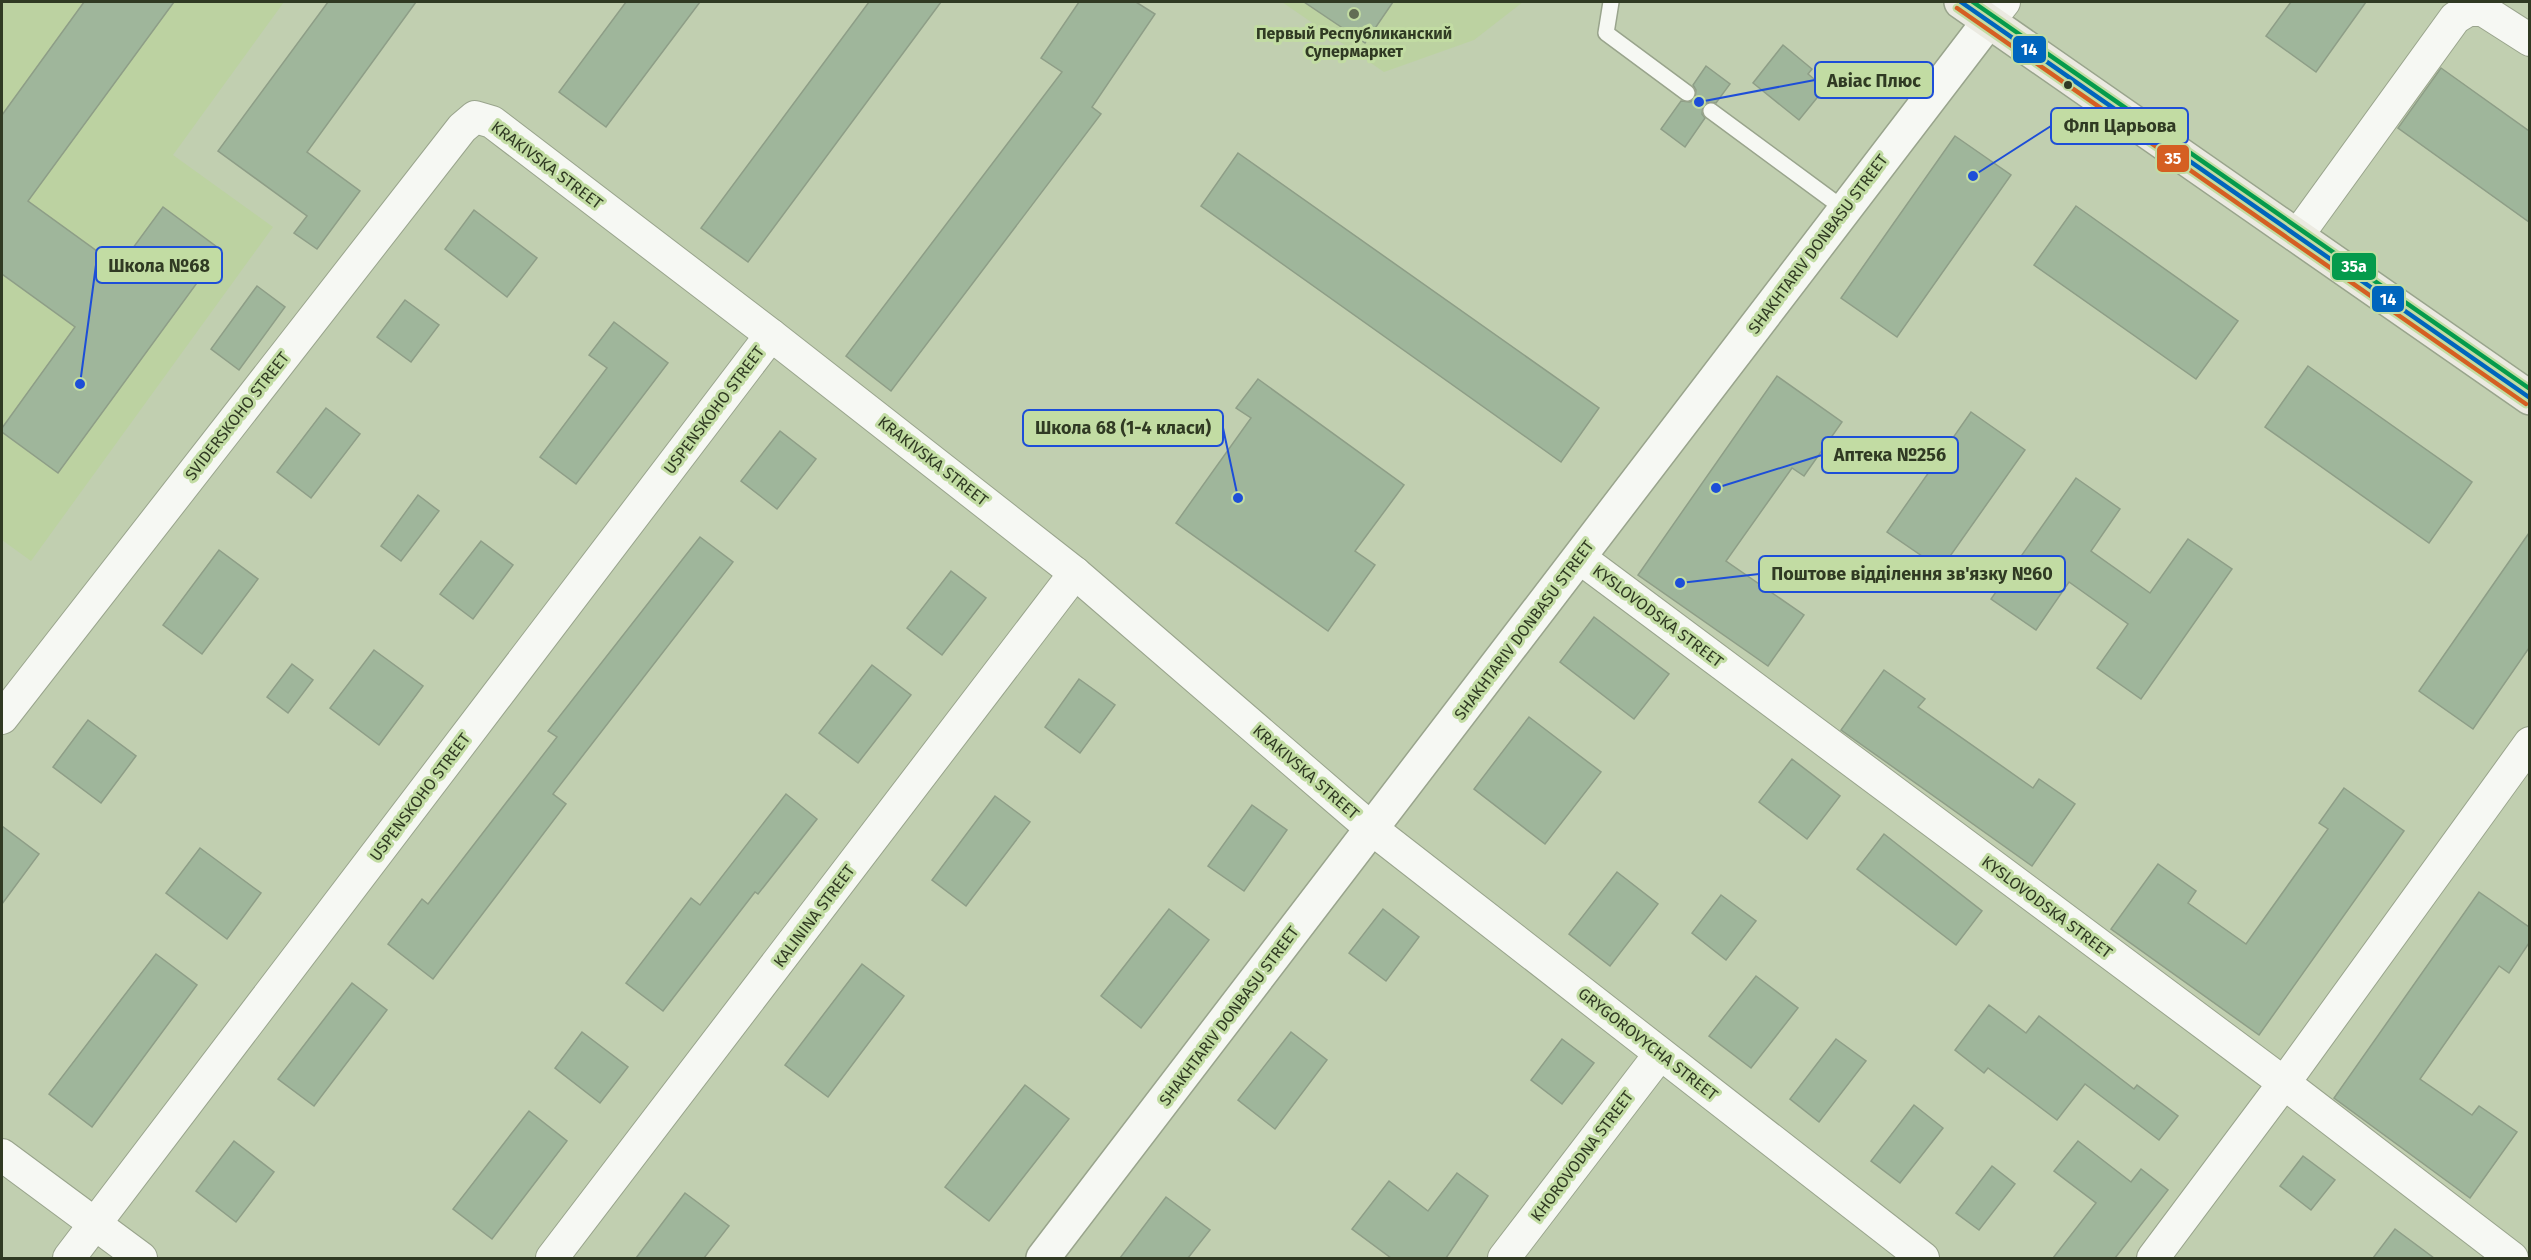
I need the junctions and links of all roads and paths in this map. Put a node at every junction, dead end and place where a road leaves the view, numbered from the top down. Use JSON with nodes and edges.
{"nodes":[{"id":1,"x":1611,"y":2,"type":"edge"},
{"id":2,"x":1961,"y":2,"type":"edge"},
{"id":3,"x":1996,"y":11,"type":"edge"},
{"id":4,"x":2529,"y":40,"type":"edge"},
{"id":5,"x":1687,"y":93,"type":"dead end"},
{"id":6,"x":1711,"y":111,"type":"dead end"},
{"id":7,"x":475,"y":117,"type":"joint"},
{"id":8,"x":1844,"y":209,"type":"junction"},
{"id":9,"x":2297,"y":236,"type":"junction"},
{"id":10,"x":771,"y":334,"type":"junction"},
{"id":11,"x":2529,"y":398,"type":"edge"},
{"id":12,"x":1580,"y":558,"type":"junction"},
{"id":13,"x":1075,"y":573,"type":"junction"},
{"id":14,"x":2,"y":718,"type":"edge"},
{"id":15,"x":2529,"y":743,"type":"edge"},
{"id":16,"x":1372,"y":829,"type":"junction"},
{"id":17,"x":1660,"y":1054,"type":"junction"},
{"id":18,"x":2283,"y":1083,"type":"junction"},
{"id":19,"x":2,"y":1155,"type":"edge"},
{"id":20,"x":95,"y":1224,"type":"junction"},
{"id":21,"x":1918,"y":1257,"type":"edge"},
{"id":22,"x":69,"y":1258,"type":"edge"},
{"id":23,"x":141,"y":1258,"type":"edge"},
{"id":24,"x":552,"y":1258,"type":"edge"},
{"id":25,"x":1043,"y":1258,"type":"edge"},
{"id":26,"x":1504,"y":1258,"type":"edge"},
{"id":27,"x":2153,"y":1258,"type":"edge"},
{"id":28,"x":2512,"y":1258,"type":"edge"}],
"edges":[{"from":1,"to":5,"type":"lane"},
{"from":2,"to":3,"type":"main road"},
{"from":3,"to":8,"type":"street","name":"SHAKHTARIV DONBASU STREET"},
{"from":3,"to":9,"type":"main road"},
{"from":4,"to":9,"type":"street"},
{"from":6,"to":8,"type":"lane"},
{"from":7,"to":10,"type":"street","name":"KRAKIVSKA STREET"},
{"from":7,"to":14,"type":"street","name":"SVIDERSKOHO STREET"},
{"from":8,"to":12,"type":"street","name":"SHAKHTARIV DONBASU STREET"},
{"from":9,"to":11,"type":"main road"},
{"from":10,"to":13,"type":"street","name":"KRAKIVSKA STREET"},
{"from":10,"to":20,"type":"street","name":"USPENSKOHO STREET"},
{"from":12,"to":16,"type":"street","name":"SHAKHTARIV DONBASU STREET"},
{"from":12,"to":18,"type":"street","name":"KYSLOVODSKA STREET"},
{"from":13,"to":16,"type":"street","name":"KRAKIVSKA STREET"},
{"from":13,"to":24,"type":"street","name":"KALININA STREET"},
{"from":15,"to":18,"type":"street"},
{"from":16,"to":17,"type":"street","name":"GRYGOROVYCHA STREET"},
{"from":16,"to":25,"type":"street","name":"SHAKHTARIV DONBASU STREET"},
{"from":17,"to":21,"type":"street","name":"GRYGOROVYCHA STREET"},
{"from":17,"to":26,"type":"street","name":"KHOROVODNA STREET"},
{"from":18,"to":27,"type":"street"},
{"from":18,"to":28,"type":"street","name":"KYSLOVODSKA STREET"},
{"from":19,"to":20,"type":"street"},
{"from":20,"to":22,"type":"street","name":"USPENSKOHO STREET"},
{"from":20,"to":23,"type":"street"}]}
